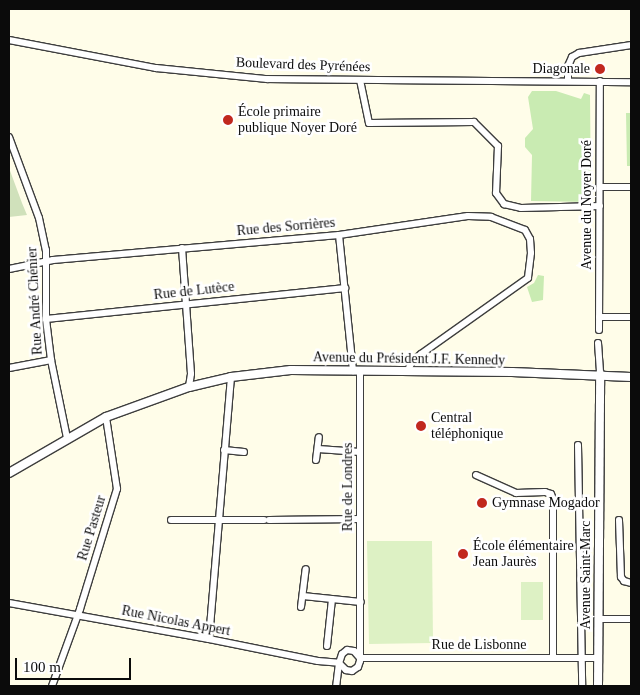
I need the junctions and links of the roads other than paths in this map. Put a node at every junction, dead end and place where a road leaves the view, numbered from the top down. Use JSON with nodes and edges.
{"nodes":[{"id":1,"x":9,"y":40,"type":"edge"},
{"id":2,"x":631,"y":45,"type":"edge"},
{"id":3,"x":360,"y":80,"type":"junction"},
{"id":4,"x":568,"y":80,"type":"junction"},
{"id":5,"x":600,"y":81,"type":"junction"},
{"id":6,"x":631,"y":82,"type":"edge"},
{"id":7,"x":9,"y":137,"type":"edge"},
{"id":8,"x":600,"y":187,"type":"junction"},
{"id":9,"x":631,"y":187,"type":"edge"},
{"id":10,"x":600,"y":206,"type":"junction"},
{"id":11,"x":339,"y":235,"type":"junction"},
{"id":12,"x":182,"y":248,"type":"junction"},
{"id":13,"x":46,"y":262,"type":"junction"},
{"id":14,"x":9,"y":269,"type":"edge"},
{"id":15,"x":345,"y":288,"type":"junction"},
{"id":16,"x":187,"y":304,"type":"junction"},
{"id":17,"x":599,"y":317,"type":"junction"},
{"id":18,"x":631,"y":317,"type":"edge"},
{"id":19,"x":46,"y":319,"type":"junction"},
{"id":20,"x":599,"y":330,"type":"dead end"},
{"id":21,"x":598,"y":343,"type":"dead end"},
{"id":22,"x":51,"y":360,"type":"junction"},
{"id":23,"x":9,"y":368,"type":"edge"},
{"id":24,"x":357,"y":371,"type":"junction"},
{"id":25,"x":407,"y":372,"type":"junction"},
{"id":26,"x":600,"y":374,"type":"junction"},
{"id":27,"x":231,"y":377,"type":"junction"},
{"id":28,"x":631,"y":377,"type":"edge"},
{"id":29,"x":189,"y":387,"type":"junction"},
{"id":30,"x":106,"y":417,"type":"junction"},
{"id":31,"x":319,"y":437,"type":"dead end"},
{"id":32,"x":66,"y":438,"type":"junction"},
{"id":33,"x":578,"y":445,"type":"dead end"},
{"id":34,"x":318,"y":449,"type":"junction"},
{"id":35,"x":224,"y":450,"type":"junction"},
{"id":36,"x":244,"y":452,"type":"dead end"},
{"id":37,"x":360,"y":452,"type":"junction"},
{"id":38,"x":316,"y":460,"type":"dead end"},
{"id":39,"x":9,"y":472,"type":"edge"},
{"id":40,"x":476,"y":475,"type":"dead end"},
{"id":41,"x":360,"y":519,"type":"junction"},
{"id":42,"x":171,"y":520,"type":"dead end"},
{"id":43,"x":220,"y":520,"type":"junction"},
{"id":44,"x":620,"y":520,"type":"dead end"},
{"id":45,"x":306,"y":570,"type":"dead end"},
{"id":46,"x":631,"y":583,"type":"edge"},
{"id":47,"x":303,"y":596,"type":"junction"},
{"id":48,"x":332,"y":599,"type":"junction"},
{"id":49,"x":361,"y":602,"type":"junction"},
{"id":50,"x":9,"y":603,"type":"edge"},
{"id":51,"x":301,"y":607,"type":"dead end"},
{"id":52,"x":78,"y":615,"type":"junction"},
{"id":53,"x":599,"y":619,"type":"junction"},
{"id":54,"x":631,"y":619,"type":"edge"},
{"id":55,"x":360,"y":636,"type":"junction"},
{"id":56,"x":209,"y":639,"type":"junction"},
{"id":57,"x":327,"y":646,"type":"dead end"},
{"id":58,"x":350,"y":650,"type":"junction"},
{"id":59,"x":360,"y":658,"type":"junction"},
{"id":60,"x":553,"y":658,"type":"junction"},
{"id":61,"x":581,"y":658,"type":"junction"},
{"id":62,"x":599,"y":658,"type":"junction"},
{"id":63,"x":339,"y":663,"type":"junction"},
{"id":64,"x":349,"y":671,"type":"junction"},
{"id":65,"x":336,"y":685,"type":"edge"},
{"id":66,"x":52,"y":686,"type":"edge"},
{"id":67,"x":582,"y":686,"type":"edge"},
{"id":68,"x":598,"y":686,"type":"edge"}],
"edges":[{"from":1,"to":3,"type":"street","name":"Boulevard des Pyrénées"},
{"from":2,"to":4,"type":"street"},
{"from":3,"to":4,"type":"street","name":"Boulevard des Pyrénées"},
{"from":3,"to":10,"type":"street"},
{"from":4,"to":5,"type":"street","name":"Boulevard des Pyrénées"},
{"from":5,"to":6,"type":"street","name":"Boulevard des Pyrénées"},
{"from":5,"to":8,"type":"street","name":"Avenue du Noyer Doré"},
{"from":7,"to":13,"type":"street","name":"Rue André Chénier"},
{"from":8,"to":9,"type":"street"},
{"from":8,"to":10,"type":"street","name":"Avenue du Noyer Doré"},
{"from":10,"to":17,"type":"street","name":"Avenue du Noyer Doré"},
{"from":11,"to":12,"type":"street","name":"Rue des Sorrières"},
{"from":11,"to":15,"type":"street","name":"Rue de Londres"},
{"from":11,"to":25,"type":"street","name":"Rue des Sorrières"},
{"from":12,"to":13,"type":"street","name":"Rue des Sorrières"},
{"from":12,"to":16,"type":"street"},
{"from":13,"to":14,"type":"street","name":"Rue des Sorrières"},
{"from":13,"to":19,"type":"street","name":"Rue André Chénier"},
{"from":15,"to":16,"type":"street","name":"Rue de Lutèce"},
{"from":15,"to":24,"type":"street","name":"Rue de Londres"},
{"from":16,"to":19,"type":"street","name":"Rue de Lutèce"},
{"from":16,"to":29,"type":"street"},
{"from":17,"to":18,"type":"street"},
{"from":17,"to":20,"type":"street","name":"Avenue du Noyer Doré"},
{"from":19,"to":22,"type":"street","name":"Rue André Chénier"},
{"from":21,"to":26,"type":"street"},
{"from":22,"to":23,"type":"street"},
{"from":22,"to":32,"type":"street","name":"Rue André Chénier"},
{"from":24,"to":25,"type":"street","name":"Avenue du Président J.F. Kennedy"},
{"from":24,"to":27,"type":"street","name":"Avenue du Président J.F. Kennedy"},
{"from":24,"to":37,"type":"street","name":"Rue de Londres"},
{"from":25,"to":26,"type":"street","name":"Avenue du Président J.F. Kennedy"},
{"from":26,"to":28,"type":"street","name":"Avenue du Président J.F. Kennedy"},
{"from":26,"to":53,"type":"street","name":"Avenue Saint-Marc"},
{"from":27,"to":29,"type":"street","name":"Avenue du Président J.F. Kennedy"},
{"from":27,"to":35,"type":"street"},
{"from":29,"to":30,"type":"street","name":"Avenue du Président J.F. Kennedy"},
{"from":30,"to":32,"type":"street","name":"Avenue du Président J.F. Kennedy"},
{"from":30,"to":52,"type":"street","name":"Rue Pasteur"},
{"from":31,"to":34,"type":"street"},
{"from":32,"to":39,"type":"street","name":"Avenue du Président J.F. Kennedy"},
{"from":33,"to":61,"type":"street","name":"Avenue Saint-Marc"},
{"from":34,"to":37,"type":"street"},
{"from":34,"to":38,"type":"street"},
{"from":35,"to":36,"type":"street"},
{"from":35,"to":43,"type":"street"},
{"from":37,"to":41,"type":"street","name":"Rue de Londres"},
{"from":40,"to":60,"type":"street"},
{"from":41,"to":43,"type":"street"},
{"from":41,"to":49,"type":"street","name":"Rue de Londres"},
{"from":42,"to":43,"type":"street"},
{"from":43,"to":56,"type":"street"},
{"from":44,"to":46,"type":"street"},
{"from":45,"to":47,"type":"street"},
{"from":47,"to":48,"type":"street"},
{"from":47,"to":51,"type":"street"},
{"from":48,"to":49,"type":"street"},
{"from":48,"to":57,"type":"street"},
{"from":49,"to":55,"type":"street","name":"Rue de Londres"},
{"from":50,"to":52,"type":"street","name":"Rue Nicolas Appert"},
{"from":52,"to":56,"type":"street","name":"Rue Nicolas Appert"},
{"from":52,"to":66,"type":"street","name":"Rue Pasteur"},
{"from":53,"to":54,"type":"street"},
{"from":53,"to":62,"type":"street","name":"Avenue Saint-Marc"},
{"from":55,"to":58,"type":"street"},
{"from":55,"to":59,"type":"street","name":"Rue de Londres"},
{"from":56,"to":63,"type":"street","name":"Rue Nicolas Appert"},
{"from":58,"to":59,"type":"street"},
{"from":58,"to":63,"type":"street"},
{"from":59,"to":60,"type":"street","name":"Rue de Lisbonne"},
{"from":59,"to":64,"type":"street"},
{"from":60,"to":61,"type":"street","name":"Rue de Lisbonne"},
{"from":61,"to":62,"type":"street","name":"Rue de Lisbonne"},
{"from":61,"to":67,"type":"street","name":"Avenue Saint-Marc"},
{"from":62,"to":68,"type":"street","name":"Avenue Saint-Marc"},
{"from":63,"to":64,"type":"street"},
{"from":63,"to":65,"type":"street"},
{"from":64,"to":65,"type":"street"}]}
